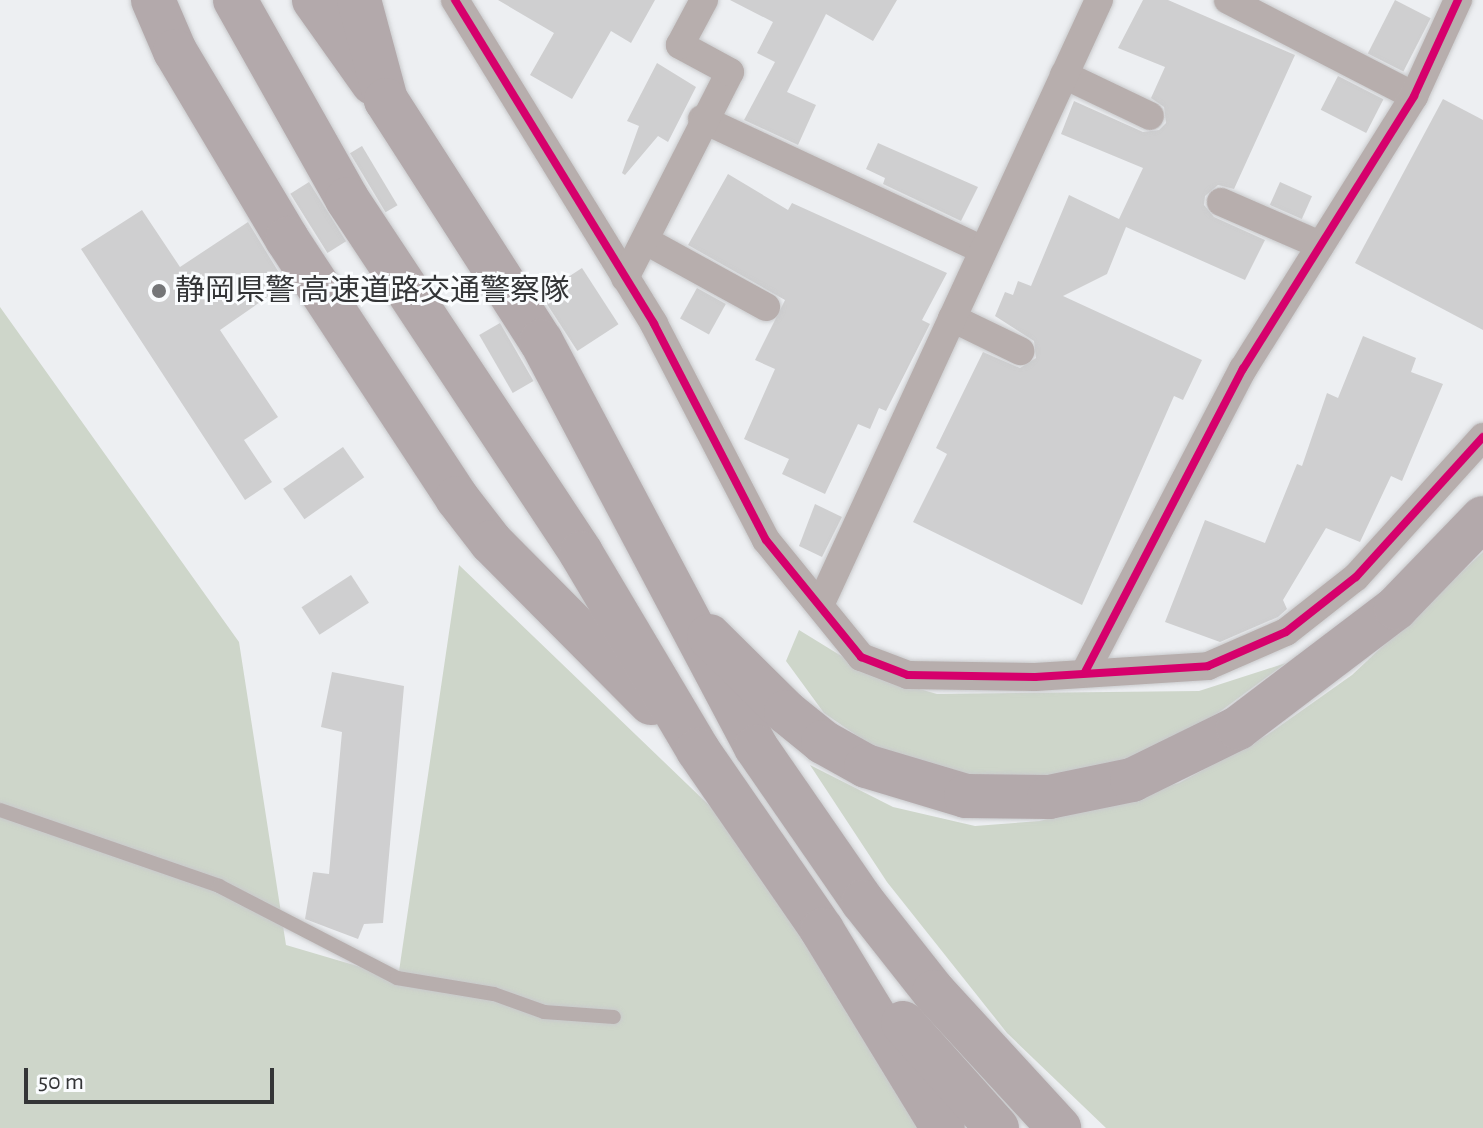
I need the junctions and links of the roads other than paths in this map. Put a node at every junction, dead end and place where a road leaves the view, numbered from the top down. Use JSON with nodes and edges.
{"nodes":[{"id":1,"x":153,"y":0,"type":"edge"},
{"id":2,"x":164,"y":0,"type":"edge"},
{"id":3,"x":235,"y":0,"type":"edge"},
{"id":4,"x":314,"y":0,"type":"edge"},
{"id":5,"x":359,"y":0,"type":"edge"},
{"id":6,"x":455,"y":0,"type":"edge"},
{"id":7,"x":704,"y":0,"type":"edge"},
{"id":8,"x":1099,"y":0,"type":"edge"},
{"id":9,"x":1228,"y":0,"type":"edge"},
{"id":10,"x":1458,"y":0,"type":"edge"},
{"id":11,"x":175,"y":51,"type":"junction"},
{"id":12,"x":1064,"y":75,"type":"junction"},
{"id":13,"x":1414,"y":96,"type":"junction"},
{"id":14,"x":386,"y":100,"type":"junction"},
{"id":15,"x":1150,"y":116,"type":"dead end"},
{"id":16,"x":702,"y":119,"type":"junction"},
{"id":17,"x":1221,"y":202,"type":"dead end"},
{"id":18,"x":646,"y":241,"type":"junction"},
{"id":19,"x":1320,"y":245,"type":"junction"},
{"id":20,"x":983,"y":250,"type":"junction"},
{"id":21,"x":625,"y":278,"type":"junction"},
{"id":22,"x":766,"y":307,"type":"dead end"},
{"id":23,"x":952,"y":318,"type":"junction"},
{"id":24,"x":1020,"y":351,"type":"dead end"},
{"id":25,"x":1483,"y":437,"type":"edge"},
{"id":26,"x":1483,"y":518,"type":"edge"},
{"id":27,"x":821,"y":603,"type":"junction"},
{"id":28,"x":682,"y":608,"type":"junction"},
{"id":29,"x":1085,"y":672,"type":"junction"},
{"id":30,"x":698,"y":750,"type":"junction"},
{"id":31,"x":0,"y":810,"type":"edge"},
{"id":32,"x":822,"y":930,"type":"junction"},
{"id":33,"x":614,"y":1017,"type":"dead end"},
{"id":34,"x":943,"y":1128,"type":"edge"},
{"id":35,"x":997,"y":1128,"type":"edge"},
{"id":36,"x":1059,"y":1128,"type":"edge"}],
"edges":[{"from":1,"to":11,"type":"highway"},
{"from":2,"to":11,"type":"highway"},
{"from":3,"to":30,"type":"highway"},
{"from":4,"to":14,"type":"highway"},
{"from":5,"to":14,"type":"highway"},
{"from":6,"to":21,"type":"street"},
{"from":7,"to":16,"type":"street"},
{"from":8,"to":12,"type":"street"},
{"from":9,"to":13,"type":"street"},
{"from":10,"to":13,"type":"street"},
{"from":11,"to":30,"type":"highway"},
{"from":12,"to":15,"type":"street"},
{"from":12,"to":20,"type":"street"},
{"from":13,"to":19,"type":"street"},
{"from":14,"to":28,"type":"highway"},
{"from":16,"to":18,"type":"street"},
{"from":16,"to":20,"type":"street"},
{"from":17,"to":19,"type":"street"},
{"from":18,"to":21,"type":"street"},
{"from":18,"to":22,"type":"street"},
{"from":19,"to":29,"type":"street"},
{"from":20,"to":23,"type":"street"},
{"from":21,"to":27,"type":"street"},
{"from":23,"to":24,"type":"street"},
{"from":23,"to":27,"type":"street"},
{"from":25,"to":29,"type":"street"},
{"from":26,"to":28,"type":"highway"},
{"from":27,"to":29,"type":"street"},
{"from":28,"to":36,"type":"highway"},
{"from":30,"to":32,"type":"highway"},
{"from":31,"to":33,"type":"lane"},
{"from":32,"to":34,"type":"highway"},
{"from":32,"to":35,"type":"highway"}]}
